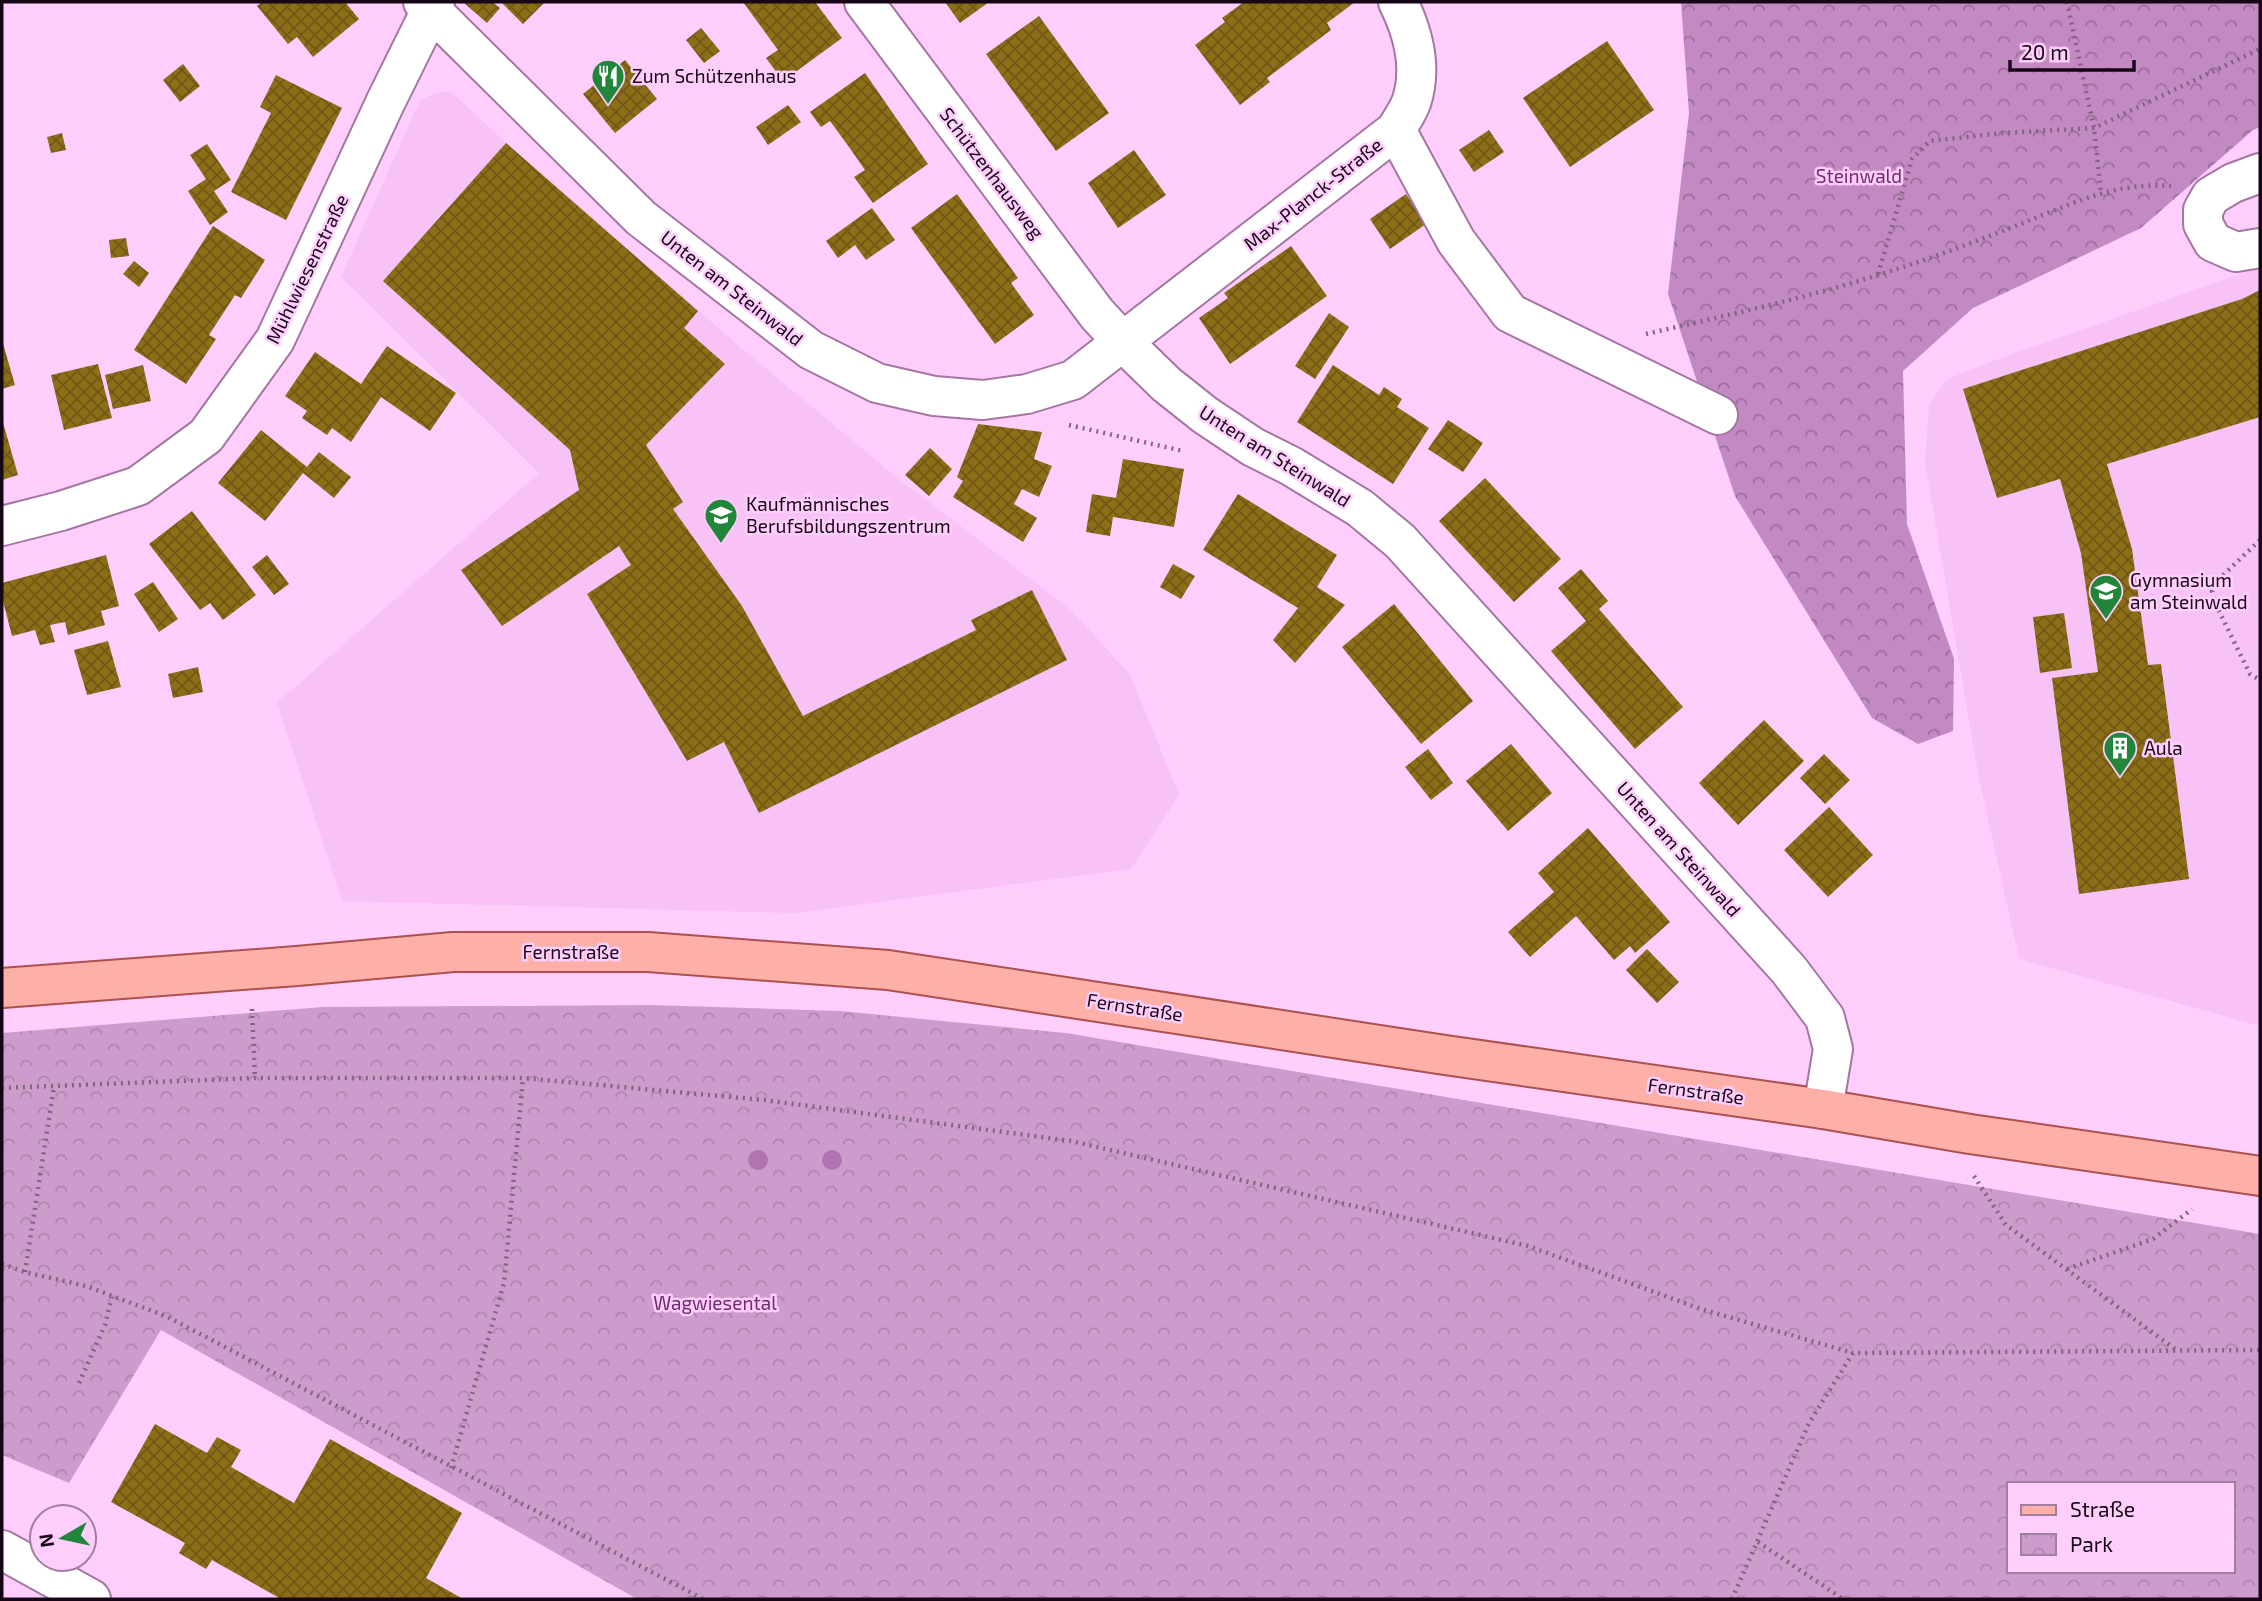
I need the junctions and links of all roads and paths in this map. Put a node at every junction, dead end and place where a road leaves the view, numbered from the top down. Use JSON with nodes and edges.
{"nodes":[{"id":1,"x":864,"y":2,"type":"edge"},
{"id":2,"x":1398,"y":2,"type":"edge"},
{"id":3,"x":2067,"y":2,"type":"edge"},
{"id":4,"x":430,"y":4,"type":"edge"},
{"id":5,"x":2260,"y":48,"type":"edge"},
{"id":6,"x":2094,"y":128,"type":"junction"},
{"id":7,"x":1396,"y":130,"type":"junction"},
{"id":8,"x":2260,"y":173,"type":"edge"},
{"id":9,"x":2101,"y":193,"type":"junction"},
{"id":10,"x":2211,"y":196,"type":"junction"},
{"id":11,"x":2260,"y":248,"type":"edge"},
{"id":12,"x":1878,"y":275,"type":"junction"},
{"id":13,"x":1645,"y":334,"type":"dead end"},
{"id":14,"x":1122,"y":341,"type":"junction"},
{"id":15,"x":1718,"y":415,"type":"dead end"},
{"id":16,"x":1062,"y":423,"type":"dead end"},
{"id":17,"x":1190,"y":452,"type":"dead end"},
{"id":18,"x":2,"y":526,"type":"edge"},
{"id":19,"x":2260,"y":540,"type":"edge"},
{"id":20,"x":2260,"y":680,"type":"edge"},
{"id":21,"x":250,"y":969,"type":"junction"},
{"id":22,"x":2,"y":988,"type":"edge"},
{"id":23,"x":255,"y":1078,"type":"junction"},
{"id":24,"x":523,"y":1078,"type":"junction"},
{"id":25,"x":54,"y":1087,"type":"junction"},
{"id":26,"x":2,"y":1088,"type":"edge"},
{"id":27,"x":1823,"y":1109,"type":"junction"},
{"id":28,"x":1970,"y":1134,"type":"junction"},
{"id":29,"x":2248,"y":1175,"type":"edge"},
{"id":30,"x":2,"y":1264,"type":"edge"},
{"id":31,"x":2067,"y":1269,"type":"junction"},
{"id":32,"x":25,"y":1272,"type":"junction"},
{"id":33,"x":113,"y":1296,"type":"junction"},
{"id":34,"x":2176,"y":1350,"type":"junction"},
{"id":35,"x":2260,"y":1350,"type":"edge"},
{"id":36,"x":1853,"y":1353,"type":"junction"},
{"id":37,"x":79,"y":1383,"type":"dead end"},
{"id":38,"x":451,"y":1468,"type":"junction"},
{"id":39,"x":1758,"y":1542,"type":"junction"},
{"id":40,"x":2,"y":1550,"type":"edge"},
{"id":41,"x":91,"y":1599,"type":"edge"},
{"id":42,"x":703,"y":1599,"type":"edge"},
{"id":43,"x":1732,"y":1599,"type":"edge"},
{"id":44,"x":1843,"y":1599,"type":"edge"}],
"edges":[{"from":1,"to":14,"type":"street","name":"Schützenhausweg"},
{"from":2,"to":7,"type":"street","name":"Max-Planck-Straße"},
{"from":3,"to":6,"type":"path"},
{"from":4,"to":14,"type":"street","name":"Unten am Steinwald"},
{"from":4,"to":18,"type":"street","name":"Mühlwiesenstraße"},
{"from":5,"to":6,"type":"path"},
{"from":6,"to":9,"type":"path"},
{"from":6,"to":12,"type":"path"},
{"from":7,"to":14,"type":"street","name":"Max-Planck-Straße"},
{"from":7,"to":15,"type":"street"},
{"from":8,"to":10,"type":"street"},
{"from":9,"to":10,"type":"path"},
{"from":9,"to":12,"type":"path"},
{"from":10,"to":11,"type":"street"},
{"from":12,"to":13,"type":"path"},
{"from":14,"to":27,"type":"street","name":"Unten am Steinwald"},
{"from":16,"to":17,"type":"path"},
{"from":19,"to":20,"type":"path"},
{"from":21,"to":22,"type":"main road","name":"Fernstraße"},
{"from":21,"to":23,"type":"path"},
{"from":21,"to":27,"type":"main road","name":"Fernstraße"},
{"from":23,"to":24,"type":"path"},
{"from":23,"to":25,"type":"path"},
{"from":24,"to":36,"type":"path"},
{"from":24,"to":38,"type":"path"},
{"from":25,"to":26,"type":"path"},
{"from":25,"to":32,"type":"path"},
{"from":27,"to":28,"type":"main road","name":"Fernstraße"},
{"from":28,"to":29,"type":"main road","name":"Fernstraße"},
{"from":28,"to":31,"type":"path"},
{"from":29,"to":31,"type":"path"},
{"from":30,"to":32,"type":"path"},
{"from":31,"to":34,"type":"path"},
{"from":32,"to":33,"type":"path"},
{"from":33,"to":37,"type":"path"},
{"from":33,"to":38,"type":"path"},
{"from":34,"to":35,"type":"path"},
{"from":34,"to":36,"type":"path"},
{"from":36,"to":39,"type":"path"},
{"from":38,"to":42,"type":"path"},
{"from":39,"to":43,"type":"path"},
{"from":39,"to":44,"type":"path"},
{"from":40,"to":41,"type":"street"}]}
